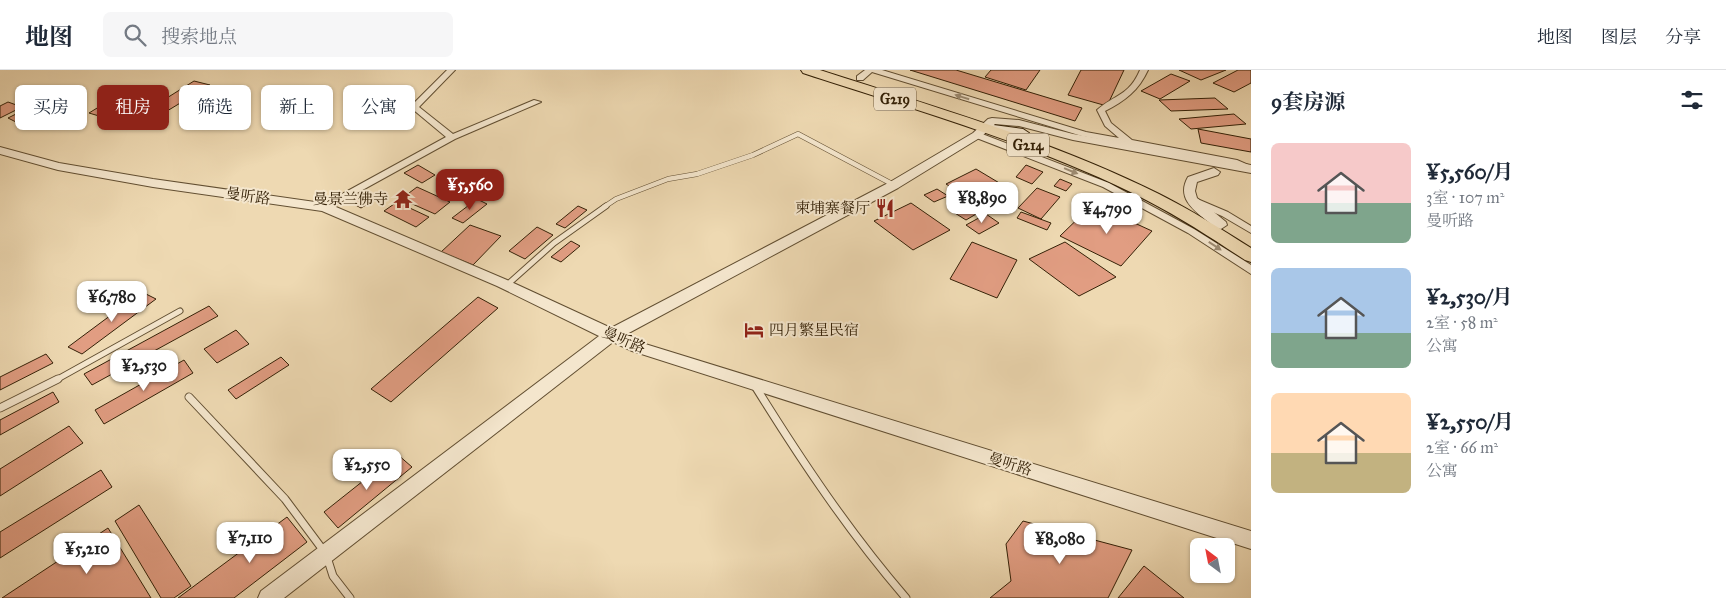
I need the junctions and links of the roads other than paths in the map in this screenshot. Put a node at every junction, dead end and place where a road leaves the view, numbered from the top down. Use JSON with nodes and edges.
{"nodes":[{"id":1,"x":451,"y":70,"type":"edge"},
{"id":2,"x":807,"y":70,"type":"edge"},
{"id":3,"x":835,"y":70,"type":"edge"},
{"id":4,"x":874,"y":70,"type":"edge"},
{"id":5,"x":1144,"y":70,"type":"edge"},
{"id":6,"x":865,"y":74,"type":"edge"},
{"id":7,"x":537,"y":102,"type":"dead end"},
{"id":8,"x":984,"y":128,"type":"junction"},
{"id":9,"x":1024,"y":133,"type":"junction"},
{"id":10,"x":452,"y":137,"type":"junction"},
{"id":11,"x":1130,"y":142,"type":"junction"},
{"id":12,"x":0,"y":150,"type":"edge"},
{"id":13,"x":1251,"y":169,"type":"edge"},
{"id":14,"x":1214,"y":172,"type":"junction"},
{"id":15,"x":1251,"y":180,"type":"edge"},
{"id":16,"x":894,"y":185,"type":"junction"},
{"id":17,"x":1191,"y":200,"type":"junction"},
{"id":18,"x":325,"y":207,"type":"junction"},
{"id":19,"x":1221,"y":225,"type":"junction"},
{"id":20,"x":1251,"y":230,"type":"edge"},
{"id":21,"x":1251,"y":244,"type":"edge"},
{"id":22,"x":1251,"y":256,"type":"edge"},
{"id":23,"x":1251,"y":270,"type":"edge"},
{"id":24,"x":507,"y":286,"type":"junction"},
{"id":25,"x":180,"y":310,"type":"dead end"},
{"id":26,"x":611,"y":335,"type":"junction"},
{"id":27,"x":754,"y":384,"type":"junction"},
{"id":28,"x":189,"y":397,"type":"dead end"},
{"id":29,"x":0,"y":408,"type":"edge"},
{"id":30,"x":1251,"y":540,"type":"edge"},
{"id":31,"x":326,"y":554,"type":"junction"},
{"id":32,"x":268,"y":598,"type":"edge"},
{"id":33,"x":350,"y":598,"type":"edge"},
{"id":34,"x":906,"y":598,"type":"edge"}],
"edges":[{"from":1,"to":10,"type":"street"},
{"from":2,"to":8,"type":"highway","number":"G219"},
{"from":3,"to":6,"type":"highway","number":"G219"},
{"from":11,"to":4,"type":"street","one_way":true},
{"from":5,"to":11,"type":"street"},
{"from":6,"to":8,"type":"highway","number":"G219"},
{"from":7,"to":10,"type":"street"},
{"from":8,"to":9,"type":"highway","number":"G214"},
{"from":8,"to":13,"type":"street"},
{"from":8,"to":16,"type":"street"},
{"from":8,"to":22,"type":"highway","number":"G214"},
{"from":8,"to":23,"type":"street","one_way":true},
{"from":9,"to":14,"type":"street"},
{"from":9,"to":19,"type":"highway"},
{"from":10,"to":18,"type":"street"},
{"from":11,"to":13,"type":"street"},
{"from":12,"to":18,"type":"street","name":"曼听路"},
{"from":14,"to":15,"type":"street"},
{"from":14,"to":17,"type":"street"},
{"from":16,"to":24,"type":"lane"},
{"from":16,"to":26,"type":"street"},
{"from":17,"to":19,"type":"street"},
{"from":17,"to":20,"type":"street"},
{"from":18,"to":24,"type":"street","name":"曼听路"},
{"from":19,"to":21,"type":"highway"},
{"from":24,"to":26,"type":"street","name":"曼听路"},
{"from":25,"to":29,"type":"lane"},
{"from":26,"to":27,"type":"street","name":"曼听路"},
{"from":26,"to":31,"type":"street"},
{"from":27,"to":30,"type":"street","name":"曼听路"},
{"from":27,"to":34,"type":"lane"},
{"from":28,"to":31,"type":"lane"},
{"from":31,"to":32,"type":"street"},
{"from":31,"to":33,"type":"lane"}]}
